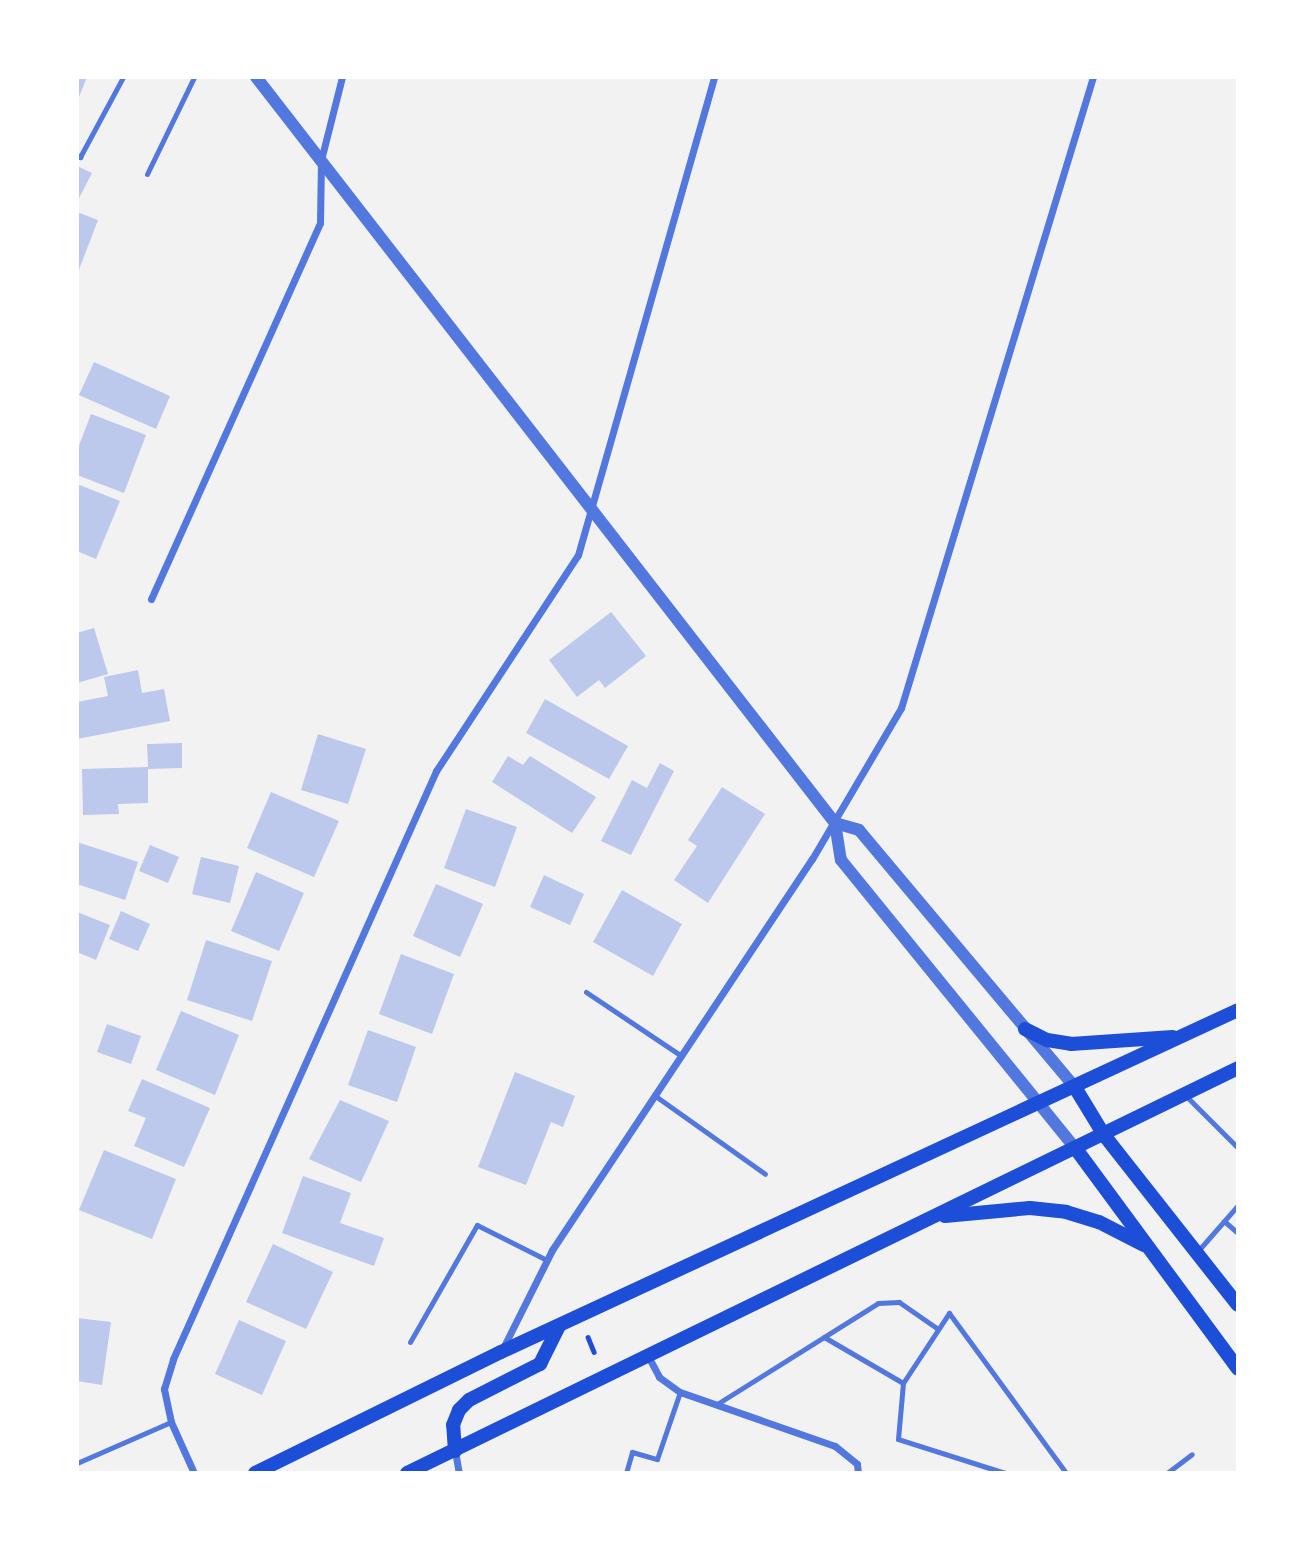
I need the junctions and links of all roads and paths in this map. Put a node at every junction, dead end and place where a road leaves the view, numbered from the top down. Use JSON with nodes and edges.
{"nodes":[{"id":1,"x":123,"y":77,"type":"edge"},
{"id":2,"x":194,"y":77,"type":"edge"},
{"id":3,"x":256,"y":77,"type":"edge"},
{"id":4,"x":342,"y":77,"type":"edge"},
{"id":5,"x":714,"y":77,"type":"edge"},
{"id":6,"x":1093,"y":77,"type":"edge"},
{"id":7,"x":77,"y":155,"type":"edge"},
{"id":8,"x":321,"y":160,"type":"junction"},
{"id":9,"x":147,"y":174,"type":"dead end"},
{"id":10,"x":589,"y":503,"type":"junction"},
{"id":11,"x":151,"y":599,"type":"dead end"},
{"id":12,"x":835,"y":823,"type":"junction"},
{"id":13,"x":586,"y":992,"type":"dead end"},
{"id":14,"x":1238,"y":1010,"type":"edge"},
{"id":15,"x":1025,"y":1028,"type":"junction"},
{"id":16,"x":1185,"y":1035,"type":"junction"},
{"id":17,"x":680,"y":1055,"type":"junction"},
{"id":18,"x":1238,"y":1068,"type":"edge"},
{"id":19,"x":1076,"y":1089,"type":"junction"},
{"id":20,"x":654,"y":1095,"type":"junction"},
{"id":21,"x":1185,"y":1095,"type":"junction"},
{"id":22,"x":1040,"y":1103,"type":"junction"},
{"id":23,"x":1104,"y":1135,"type":"junction"},
{"id":24,"x":1238,"y":1148,"type":"edge"},
{"id":25,"x":1076,"y":1149,"type":"junction"},
{"id":26,"x":765,"y":1174,"type":"dead end"},
{"id":27,"x":1238,"y":1205,"type":"edge"},
{"id":28,"x":935,"y":1217,"type":"junction"},
{"id":29,"x":1224,"y":1221,"type":"junction"},
{"id":30,"x":1238,"y":1233,"type":"edge"},
{"id":31,"x":1149,"y":1247,"type":"junction"},
{"id":32,"x":1196,"y":1252,"type":"junction"},
{"id":33,"x":547,"y":1260,"type":"junction"},
{"id":34,"x":1238,"y":1305,"type":"edge"},
{"id":35,"x":559,"y":1326,"type":"junction"},
{"id":36,"x":939,"y":1329,"type":"junction"},
{"id":37,"x":587,"y":1336,"type":"dead end"},
{"id":38,"x":824,"y":1337,"type":"junction"},
{"id":39,"x":410,"y":1342,"type":"dead end"},
{"id":40,"x":501,"y":1352,"type":"junction"},
{"id":41,"x":594,"y":1352,"type":"dead end"},
{"id":42,"x":648,"y":1356,"type":"junction"},
{"id":43,"x":1238,"y":1369,"type":"edge"},
{"id":44,"x":903,"y":1383,"type":"junction"},
{"id":45,"x":680,"y":1392,"type":"junction"},
{"id":46,"x":717,"y":1404,"type":"junction"},
{"id":47,"x":171,"y":1422,"type":"junction"},
{"id":48,"x":455,"y":1451,"type":"junction"},
{"id":49,"x":1192,"y":1454,"type":"dead end"},
{"id":50,"x":77,"y":1462,"type":"edge"},
{"id":51,"x":857,"y":1469,"type":"edge"},
{"id":52,"x":194,"y":1473,"type":"edge"},
{"id":53,"x":255,"y":1473,"type":"edge"},
{"id":54,"x":407,"y":1473,"type":"edge"},
{"id":55,"x":459,"y":1473,"type":"edge"},
{"id":56,"x":626,"y":1473,"type":"edge"},
{"id":57,"x":1005,"y":1473,"type":"edge"},
{"id":58,"x":1066,"y":1473,"type":"edge"},
{"id":59,"x":1167,"y":1473,"type":"edge"}],
"edges":[{"from":1,"to":7,"type":"lane"},
{"from":2,"to":9,"type":"lane"},
{"from":3,"to":8,"type":"street"},
{"from":4,"to":8,"type":"street"},
{"from":5,"to":10,"type":"street"},
{"from":6,"to":12,"type":"street"},
{"from":8,"to":10,"type":"street"},
{"from":8,"to":11,"type":"street"},
{"from":10,"to":12,"type":"street"},
{"from":10,"to":47,"type":"street"},
{"from":12,"to":15,"type":"street"},
{"from":12,"to":17,"type":"street"},
{"from":12,"to":22,"type":"street"},
{"from":13,"to":17,"type":"lane"},
{"from":14,"to":16,"type":"main road"},
{"from":15,"to":16,"type":"main road"},
{"from":15,"to":19,"type":"street"},
{"from":16,"to":19,"type":"main road"},
{"from":17,"to":20,"type":"street"},
{"from":18,"to":21,"type":"main road"},
{"from":19,"to":22,"type":"main road"},
{"from":19,"to":23,"type":"main road"},
{"from":20,"to":26,"type":"lane"},
{"from":20,"to":33,"type":"street"},
{"from":21,"to":23,"type":"main road"},
{"from":21,"to":24,"type":"lane"},
{"from":22,"to":25,"type":"street"},
{"from":22,"to":35,"type":"main road"},
{"from":23,"to":25,"type":"main road"},
{"from":23,"to":32,"type":"main road"},
{"from":25,"to":28,"type":"main road"},
{"from":25,"to":31,"type":"main road"},
{"from":27,"to":29,"type":"lane"},
{"from":28,"to":31,"type":"main road"},
{"from":28,"to":42,"type":"main road"},
{"from":29,"to":30,"type":"lane"},
{"from":29,"to":32,"type":"lane"},
{"from":31,"to":43,"type":"main road"},
{"from":32,"to":34,"type":"main road"},
{"from":33,"to":39,"type":"lane"},
{"from":33,"to":40,"type":"street"},
{"from":35,"to":40,"type":"main road"},
{"from":35,"to":48,"type":"main road"},
{"from":36,"to":38,"type":"lane"},
{"from":36,"to":44,"type":"lane"},
{"from":36,"to":58,"type":"lane"},
{"from":37,"to":41,"type":"path"},
{"from":38,"to":44,"type":"lane"},
{"from":38,"to":46,"type":"lane"},
{"from":40,"to":53,"type":"main road"},
{"from":42,"to":45,"type":"street"},
{"from":42,"to":48,"type":"main road"},
{"from":44,"to":57,"type":"lane"},
{"from":45,"to":46,"type":"street"},
{"from":45,"to":56,"type":"lane"},
{"from":46,"to":51,"type":"street"},
{"from":47,"to":50,"type":"lane"},
{"from":47,"to":52,"type":"street"},
{"from":48,"to":54,"type":"main road"},
{"from":48,"to":55,"type":"street"},
{"from":49,"to":59,"type":"lane"}]}
